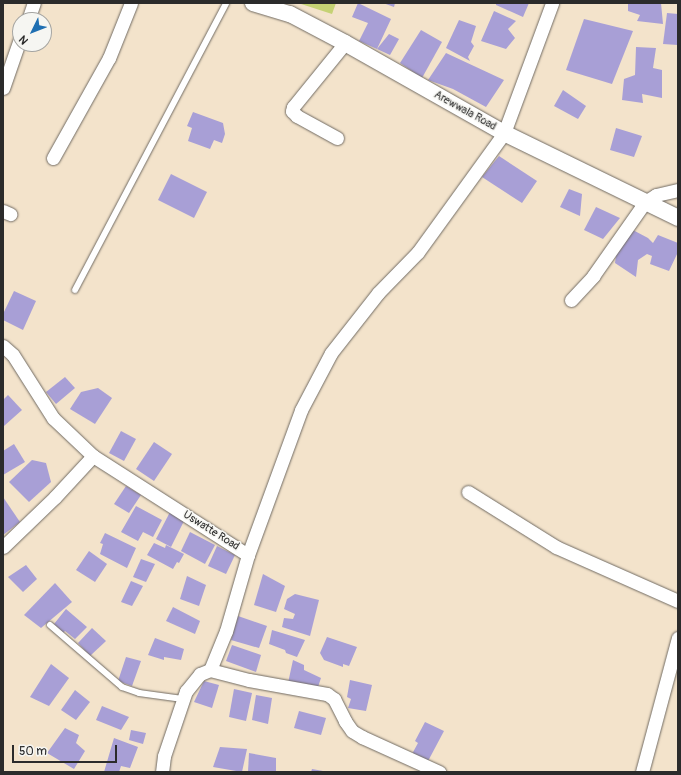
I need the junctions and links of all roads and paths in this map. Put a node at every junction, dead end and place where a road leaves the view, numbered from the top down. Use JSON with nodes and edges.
{"nodes":[{"id":1,"x":131,"y":3,"type":"edge"},
{"id":2,"x":226,"y":3,"type":"edge"},
{"id":3,"x":253,"y":3,"type":"edge"},
{"id":4,"x":552,"y":3,"type":"edge"},
{"id":5,"x":345,"y":43,"type":"junction"},
{"id":6,"x":15,"y":52,"type":"edge"},
{"id":7,"x":3,"y":88,"type":"edge"},
{"id":8,"x":504,"y":133,"type":"junction"},
{"id":9,"x":337,"y":138,"type":"dead end"},
{"id":10,"x":53,"y":158,"type":"dead end"},
{"id":11,"x":678,"y":190,"type":"edge"},
{"id":12,"x":645,"y":202,"type":"junction"},
{"id":13,"x":678,"y":218,"type":"edge"},
{"id":14,"x":75,"y":290,"type":"dead end"},
{"id":15,"x":571,"y":300,"type":"dead end"},
{"id":16,"x":3,"y":346,"type":"edge"},
{"id":17,"x":93,"y":456,"type":"junction"},
{"id":18,"x":468,"y":492,"type":"dead end"},
{"id":19,"x":3,"y":547,"type":"edge"},
{"id":20,"x":248,"y":555,"type":"junction"},
{"id":21,"x":678,"y":601,"type":"edge"},
{"id":22,"x":50,"y":625,"type":"dead end"},
{"id":23,"x":678,"y":638,"type":"edge"},
{"id":24,"x":210,"y":670,"type":"junction"},
{"id":25,"x":183,"y":699,"type":"junction"},
{"id":26,"x":162,"y":772,"type":"edge"},
{"id":27,"x":439,"y":772,"type":"edge"},
{"id":28,"x":642,"y":772,"type":"edge"}],
"edges":[{"from":1,"to":10,"type":"street"},
{"from":2,"to":14,"type":"lane"},
{"from":3,"to":5,"type":"street","name":"Arewwala Road"},
{"from":4,"to":8,"type":"street"},
{"from":5,"to":8,"type":"street","name":"Arewwala Road"},
{"from":5,"to":9,"type":"street"},
{"from":6,"to":7,"type":"street"},
{"from":8,"to":12,"type":"street","name":"Arewwala Road"},
{"from":8,"to":20,"type":"street"},
{"from":11,"to":12,"type":"street"},
{"from":12,"to":13,"type":"street","name":"Arewwala Road"},
{"from":12,"to":15,"type":"street"},
{"from":16,"to":17,"type":"street","name":"Uswatte Road"},
{"from":17,"to":19,"type":"street"},
{"from":17,"to":20,"type":"street","name":"Uswatte Road"},
{"from":18,"to":21,"type":"street"},
{"from":20,"to":24,"type":"street","name":"Uswatte Road"},
{"from":22,"to":25,"type":"lane"},
{"from":23,"to":28,"type":"street"},
{"from":24,"to":25,"type":"street"},
{"from":24,"to":27,"type":"street"},
{"from":25,"to":26,"type":"street"}]}
